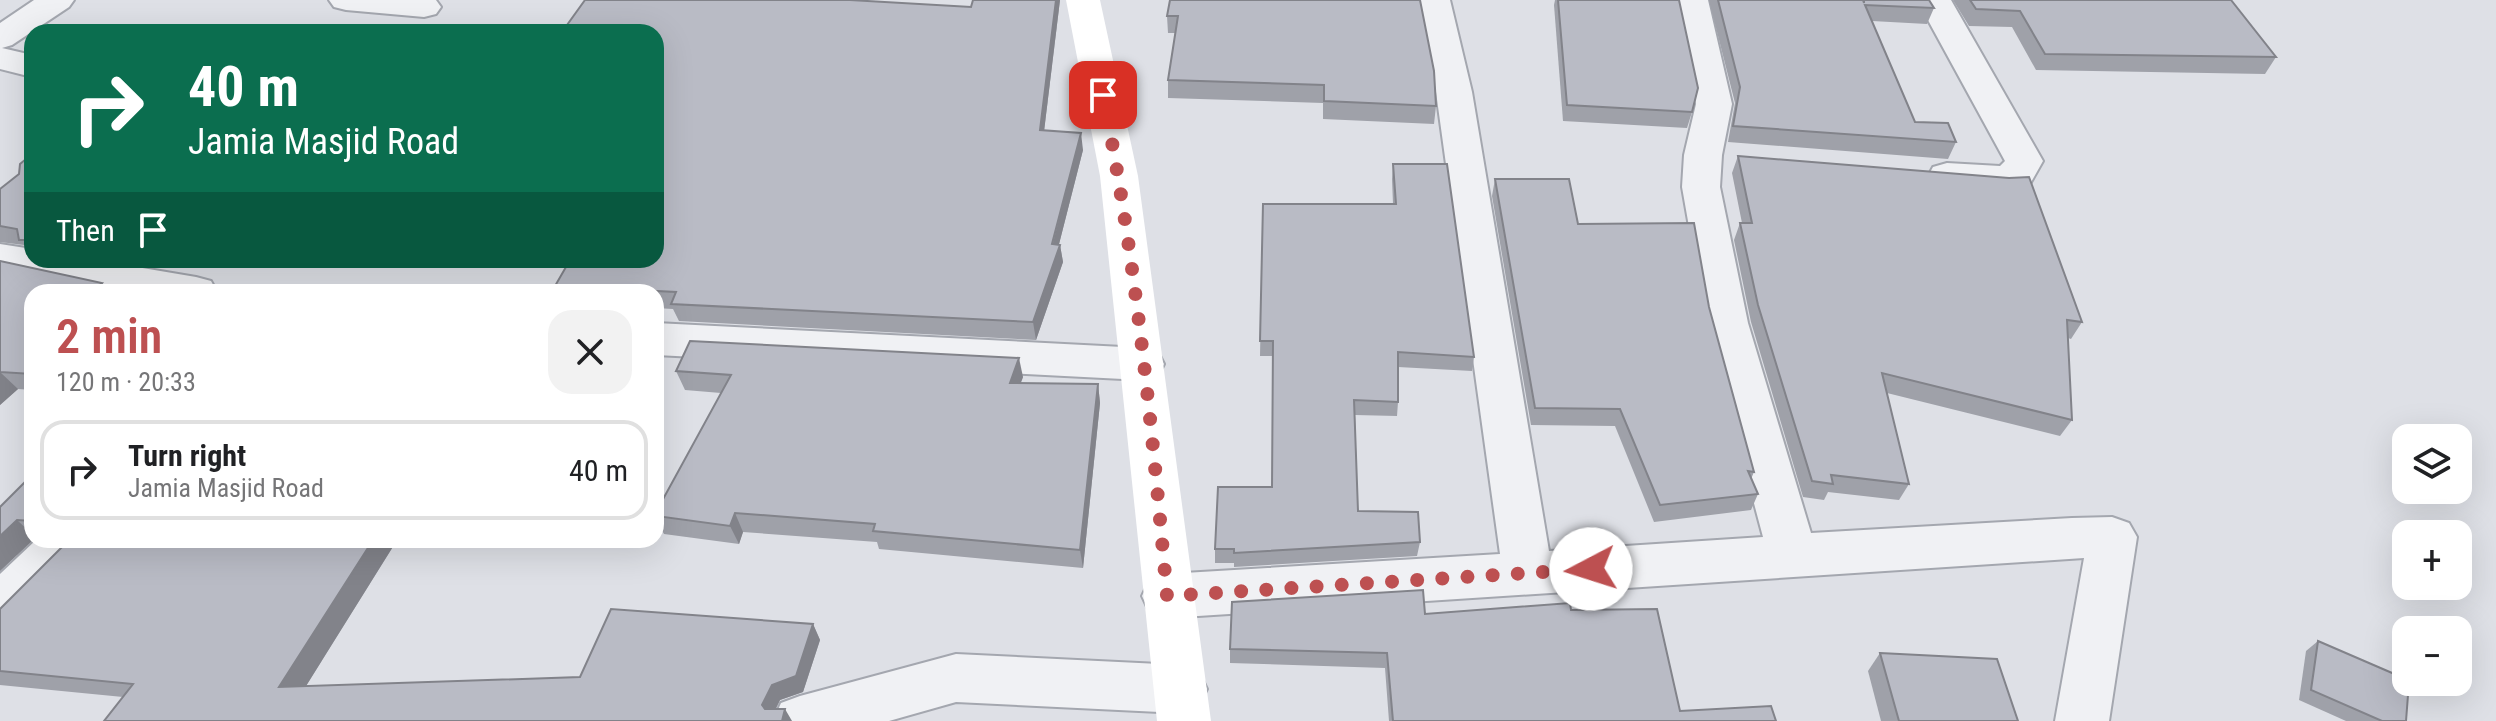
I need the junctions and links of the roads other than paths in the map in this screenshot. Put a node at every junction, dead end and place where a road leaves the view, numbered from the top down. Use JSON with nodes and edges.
{"nodes":[{"id":1,"x":57,"y":0,"type":"edge"},
{"id":2,"x":346,"y":0,"type":"edge"},
{"id":3,"x":1083,"y":0,"type":"edge"},
{"id":4,"x":1433,"y":0,"type":"edge"},
{"id":5,"x":1691,"y":0,"type":"edge"},
{"id":6,"x":1934,"y":0,"type":"edge"},
{"id":7,"x":427,"y":4,"type":"edge"},
{"id":8,"x":406,"y":24,"type":"edge"},
{"id":9,"x":0,"y":38,"type":"edge"},
{"id":10,"x":0,"y":58,"type":"edge"},
{"id":11,"x":24,"y":64,"type":"edge"},
{"id":12,"x":1905,"y":173,"type":"edge"},
{"id":13,"x":0,"y":258,"type":"edge"},
{"id":14,"x":24,"y":262,"type":"edge"},
{"id":15,"x":58,"y":268,"type":"edge"},
{"id":16,"x":150,"y":284,"type":"edge"},
{"id":17,"x":664,"y":339,"type":"edge"},
{"id":18,"x":1142,"y":364,"type":"junction"},
{"id":19,"x":61,"y":548,"type":"edge"},
{"id":20,"x":1793,"y":556,"type":"junction"},
{"id":21,"x":1528,"y":575,"type":"junction"},
{"id":22,"x":1167,"y":596,"type":"junction"},
{"id":23,"x":0,"y":607,"type":"edge"},
{"id":24,"x":1172,"y":710,"type":"edge"},
{"id":25,"x":800,"y":721,"type":"edge"},
{"id":26,"x":2082,"y":721,"type":"edge"}],
"edges":[{"from":1,"to":9,"type":"street"},
{"from":2,"to":7,"type":"street"},
{"from":3,"to":18,"type":"street"},
{"from":4,"to":21,"type":"street"},
{"from":5,"to":20,"type":"street"},
{"from":6,"to":12,"type":"street"},
{"from":7,"to":8,"type":"street"},
{"from":10,"to":11,"type":"street"},
{"from":13,"to":14,"type":"street"},
{"from":15,"to":16,"type":"street"},
{"from":17,"to":18,"type":"street"},
{"from":18,"to":22,"type":"street"},
{"from":19,"to":23,"type":"street"},
{"from":20,"to":21,"type":"street"},
{"from":20,"to":26,"type":"street"},
{"from":21,"to":22,"type":"street"},
{"from":22,"to":24,"type":"street"},
{"from":24,"to":25,"type":"street"}]}
